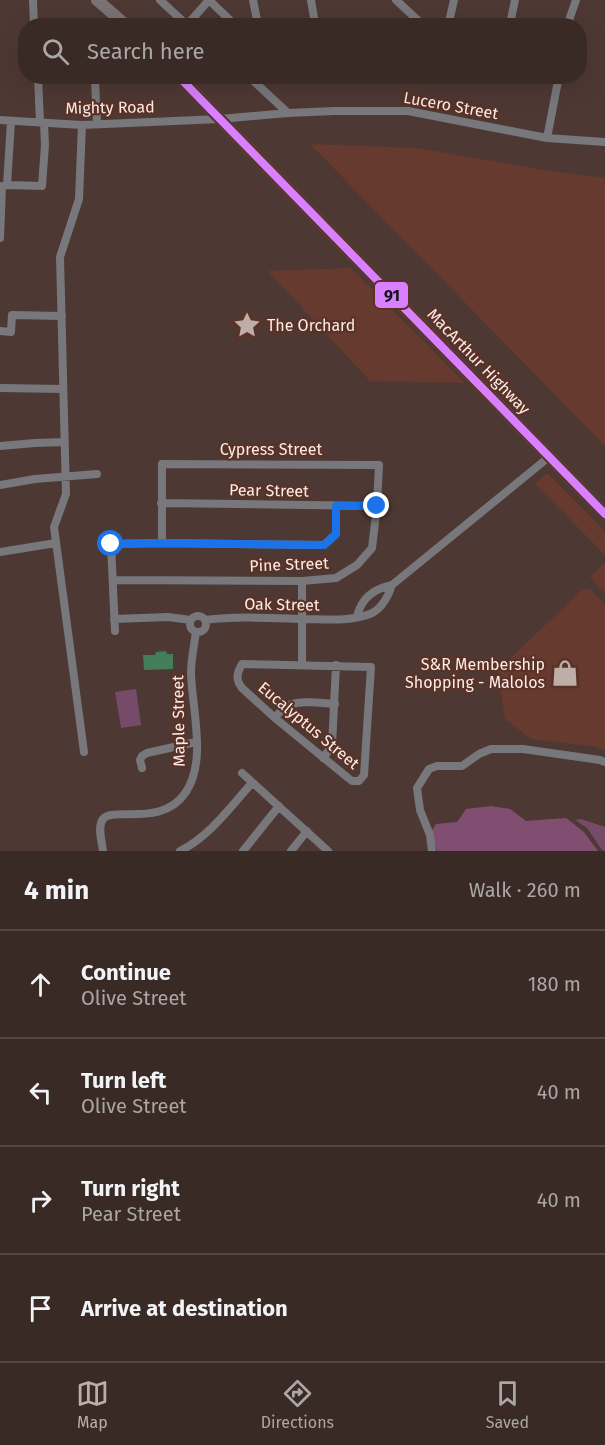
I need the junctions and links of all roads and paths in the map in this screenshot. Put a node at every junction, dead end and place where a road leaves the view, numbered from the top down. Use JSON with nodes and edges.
{"nodes":[{"id":1,"x":33,"y":0,"type":"edge"},
{"id":2,"x":97,"y":0,"type":"edge"},
{"id":3,"x":160,"y":0,"type":"edge"},
{"id":4,"x":209,"y":0,"type":"edge"},
{"id":5,"x":253,"y":0,"type":"edge"},
{"id":6,"x":311,"y":0,"type":"edge"},
{"id":7,"x":396,"y":0,"type":"edge"},
{"id":8,"x":454,"y":0,"type":"edge"},
{"id":9,"x":515,"y":0,"type":"edge"},
{"id":10,"x":576,"y":0,"type":"edge"},
{"id":11,"x":34,"y":18,"type":"edge"},
{"id":12,"x":118,"y":18,"type":"edge"},
{"id":13,"x":180,"y":18,"type":"edge"},
{"id":14,"x":194,"y":18,"type":"edge"},
{"id":15,"x":228,"y":18,"type":"edge"},
{"id":16,"x":257,"y":18,"type":"edge"},
{"id":17,"x":314,"y":18,"type":"edge"},
{"id":18,"x":415,"y":18,"type":"edge"},
{"id":19,"x":450,"y":18,"type":"edge"},
{"id":20,"x":511,"y":18,"type":"edge"},
{"id":21,"x":570,"y":18,"type":"edge"},
{"id":22,"x":39,"y":84,"type":"edge"},
{"id":23,"x":95,"y":84,"type":"edge"},
{"id":24,"x":186,"y":84,"type":"edge"},
{"id":25,"x":257,"y":84,"type":"edge"},
{"id":26,"x":558,"y":84,"type":"edge"},
{"id":27,"x":288,"y":113,"type":"junction"},
{"id":28,"x":220,"y":119,"type":"junction"},
{"id":29,"x":0,"y":120,"type":"edge"},
{"id":30,"x":11,"y":121,"type":"junction"},
{"id":31,"x":42,"y":123,"type":"junction"},
{"id":32,"x":82,"y":124,"type":"junction"},
{"id":33,"x":97,"y":124,"type":"junction"},
{"id":34,"x":548,"y":138,"type":"junction"},
{"id":35,"x":605,"y":142,"type":"edge"},
{"id":36,"x":3,"y":186,"type":"edge"},
{"id":37,"x":0,"y":238,"type":"edge"},
{"id":38,"x":62,"y":316,"type":"junction"},
{"id":39,"x":0,"y":331,"type":"edge"},
{"id":40,"x":0,"y":388,"type":"edge"},
{"id":41,"x":63,"y":389,"type":"junction"},
{"id":42,"x":64,"y":442,"type":"junction"},
{"id":43,"x":0,"y":446,"type":"edge"},
{"id":44,"x":549,"y":457,"type":"junction"},
{"id":45,"x":380,"y":465,"type":"joint"},
{"id":46,"x":97,"y":474,"type":"dead end"},
{"id":47,"x":65,"y":477,"type":"junction"},
{"id":48,"x":0,"y":485,"type":"edge"},
{"id":49,"x":161,"y":503,"type":"junction"},
{"id":50,"x":336,"y":506,"type":"junction"},
{"id":51,"x":377,"y":506,"type":"junction"},
{"id":52,"x":605,"y":514,"type":"edge"},
{"id":53,"x":56,"y":543,"type":"junction"},
{"id":54,"x":162,"y":543,"type":"junction"},
{"id":55,"x":0,"y":552,"type":"edge"},
{"id":56,"x":113,"y":580,"type":"junction"},
{"id":57,"x":302,"y":581,"type":"junction"},
{"id":58,"x":392,"y":585,"type":"junction"},
{"id":59,"x":357,"y":616,"type":"junction"},
{"id":60,"x":114,"y":619,"type":"junction"},
{"id":61,"x":302,"y":619,"type":"junction"},
{"id":62,"x":191,"y":620,"type":"junction"},
{"id":63,"x":205,"y":620,"type":"junction"},
{"id":64,"x":115,"y":631,"type":"dead end"},
{"id":65,"x":196,"y":632,"type":"junction"},
{"id":66,"x":302,"y":665,"type":"junction"},
{"id":67,"x":336,"y":665,"type":"junction"},
{"id":68,"x":335,"y":704,"type":"junction"},
{"id":69,"x":275,"y":718,"type":"junction"},
{"id":70,"x":196,"y":742,"type":"junction"},
{"id":71,"x":84,"y":752,"type":"dead end"},
{"id":72,"x":323,"y":758,"type":"junction"},
{"id":73,"x":605,"y":762,"type":"edge"},
{"id":74,"x":142,"y":768,"type":"dead end"},
{"id":75,"x":242,"y":773,"type":"dead end"},
{"id":76,"x":252,"y":783,"type":"junction"},
{"id":77,"x":279,"y":806,"type":"junction"},
{"id":78,"x":307,"y":831,"type":"junction"},
{"id":79,"x":103,"y":851,"type":"edge"},
{"id":80,"x":180,"y":851,"type":"edge"},
{"id":81,"x":243,"y":851,"type":"edge"},
{"id":82,"x":291,"y":851,"type":"edge"},
{"id":83,"x":328,"y":851,"type":"edge"},
{"id":84,"x":432,"y":851,"type":"edge"}],
"edges":[{"from":1,"to":11,"type":"street"},
{"from":2,"to":12,"type":"highway"},
{"from":3,"to":13,"type":"street"},
{"from":4,"to":14,"type":"street"},
{"from":4,"to":15,"type":"street"},
{"from":5,"to":16,"type":"street"},
{"from":6,"to":17,"type":"street"},
{"from":7,"to":18,"type":"street"},
{"from":8,"to":19,"type":"street"},
{"from":9,"to":20,"type":"street"},
{"from":10,"to":21,"type":"street"},
{"from":22,"to":31,"type":"street"},
{"from":23,"to":33,"type":"street"},
{"from":24,"to":28,"type":"highway","name":"MacArthur Highway"},
{"from":25,"to":27,"type":"street"},
{"from":26,"to":34,"type":"street"},
{"from":27,"to":28,"type":"street","name":"Lucero Street"},
{"from":27,"to":34,"type":"street","name":"Lucero Street"},
{"from":28,"to":33,"type":"street","name":"Mighty Road"},
{"from":28,"to":44,"type":"highway","name":"MacArthur Highway"},
{"from":29,"to":30,"type":"street","name":"Mighty Road"},
{"from":30,"to":31,"type":"street","name":"Mighty Road"},
{"from":30,"to":36,"type":"street"},
{"from":31,"to":32,"type":"street","name":"Mighty Road"},
{"from":31,"to":36,"type":"street"},
{"from":32,"to":33,"type":"street","name":"Mighty Road"},
{"from":32,"to":38,"type":"street"},
{"from":34,"to":35,"type":"street","name":"Lucero Street"},
{"from":36,"to":37,"type":"street"},
{"from":38,"to":39,"type":"street"},
{"from":38,"to":41,"type":"street"},
{"from":40,"to":41,"type":"street"},
{"from":41,"to":42,"type":"street"},
{"from":42,"to":43,"type":"street"},
{"from":42,"to":47,"type":"street"},
{"from":44,"to":52,"type":"highway","name":"MacArthur Highway"},
{"from":44,"to":58,"type":"street"},
{"from":45,"to":49,"type":"street","name":"Cypress Street"},
{"from":45,"to":51,"type":"street","name":"Pine Street"},
{"from":46,"to":47,"type":"street"},
{"from":47,"to":48,"type":"street"},
{"from":47,"to":53,"type":"street"},
{"from":49,"to":50,"type":"street","name":"Pear Street"},
{"from":49,"to":54,"type":"street"},
{"from":50,"to":51,"type":"street","name":"Pear Street"},
{"from":50,"to":54,"type":"street"},
{"from":51,"to":57,"type":"street","name":"Pine Street"},
{"from":53,"to":55,"type":"street"},
{"from":53,"to":71,"type":"street"},
{"from":54,"to":56,"type":"street"},
{"from":56,"to":57,"type":"street","name":"Pine Street"},
{"from":56,"to":60,"type":"street"},
{"from":57,"to":61,"type":"street"},
{"from":58,"to":59,"type":"street"},
{"from":58,"to":59,"type":"street","name":"Oak Street"},
{"from":59,"to":61,"type":"street","name":"Oak Street"},
{"from":60,"to":62,"type":"street"},
{"from":60,"to":64,"type":"street"},
{"from":61,"to":63,"type":"street","name":"Oak Street"},
{"from":61,"to":66,"type":"street"},
{"from":62,"to":63,"type":"street"},
{"from":62,"to":65,"type":"street"},
{"from":63,"to":65,"type":"street"},
{"from":65,"to":70,"type":"street","name":"Maple Street"},
{"from":66,"to":67,"type":"street"},
{"from":66,"to":69,"type":"street","name":"Eucalyptus Street"},
{"from":67,"to":68,"type":"street"},
{"from":67,"to":72,"type":"street","name":"Eucalyptus Street"},
{"from":68,"to":69,"type":"street"},
{"from":68,"to":72,"type":"street"},
{"from":69,"to":72,"type":"street","name":"Eucalyptus Street"},
{"from":70,"to":74,"type":"street"},
{"from":70,"to":79,"type":"street","name":"Maple Street"},
{"from":73,"to":84,"type":"street"},
{"from":75,"to":76,"type":"street"},
{"from":76,"to":77,"type":"street"},
{"from":76,"to":80,"type":"street"},
{"from":77,"to":78,"type":"street"},
{"from":77,"to":81,"type":"street"},
{"from":78,"to":82,"type":"street"},
{"from":78,"to":83,"type":"street"}]}
